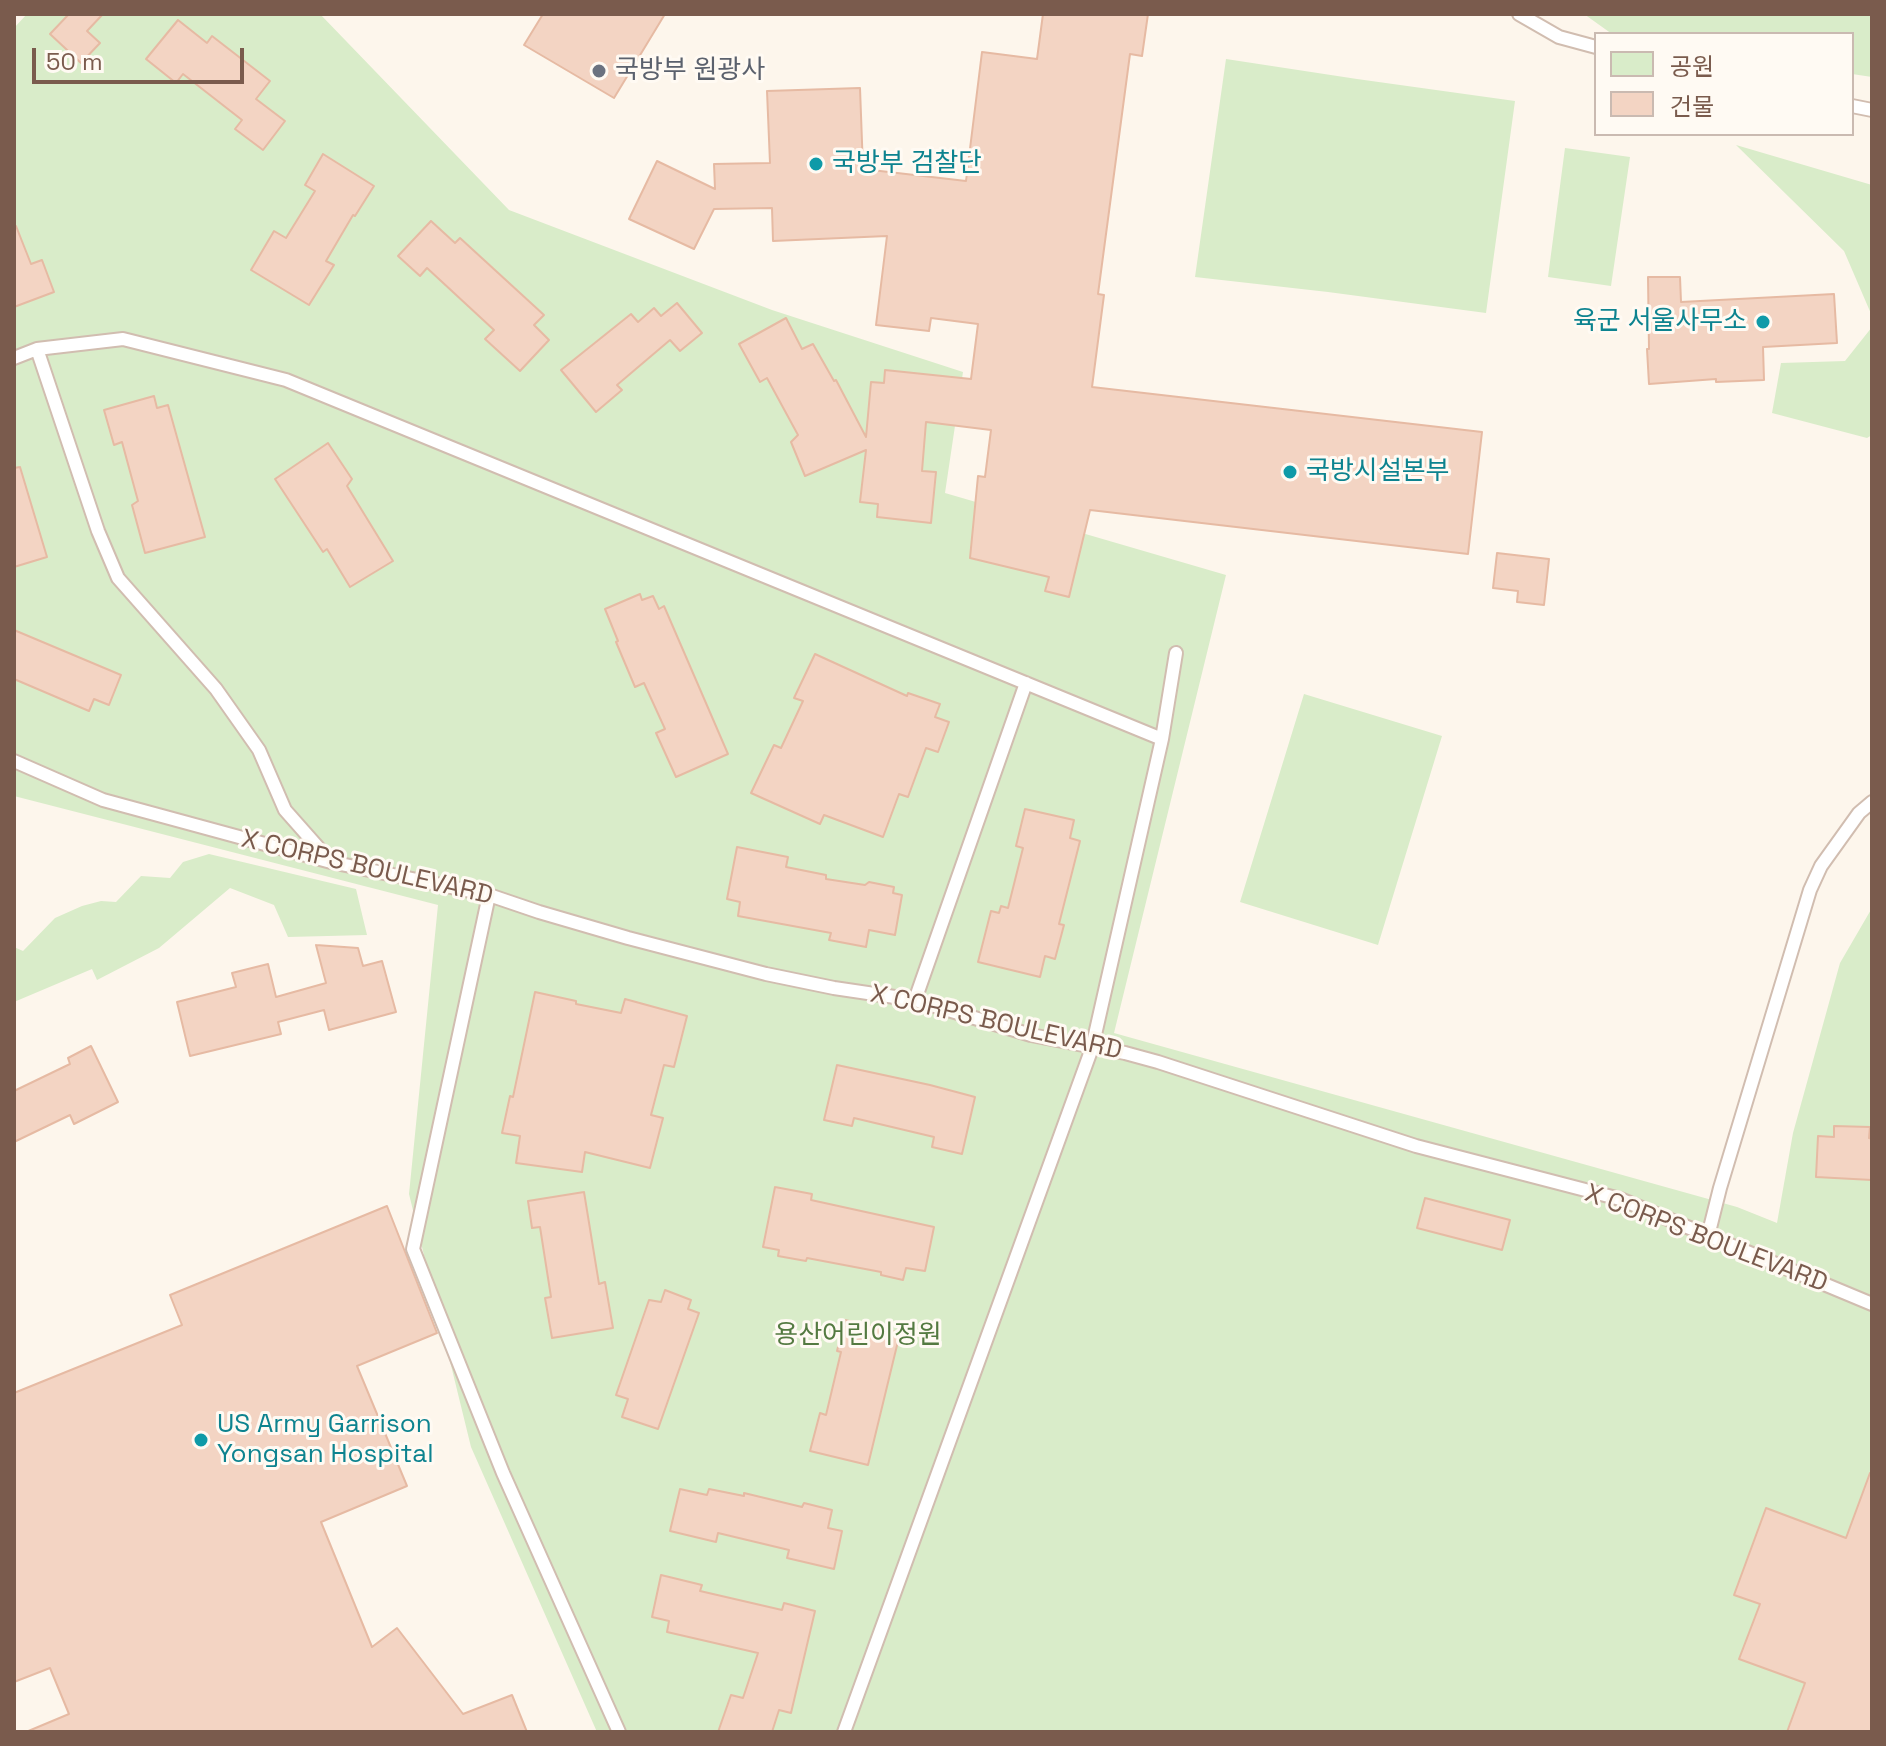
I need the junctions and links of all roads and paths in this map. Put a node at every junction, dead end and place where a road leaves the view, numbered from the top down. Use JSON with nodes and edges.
{"nodes":[{"id":1,"x":1519,"y":14,"type":"edge"},
{"id":2,"x":1594,"y":46,"type":"edge"},
{"id":3,"x":37,"y":349,"type":"junction"},
{"id":4,"x":14,"y":358,"type":"edge"},
{"id":5,"x":1176,"y":653,"type":"dead end"},
{"id":6,"x":1026,"y":683,"type":"junction"},
{"id":7,"x":1162,"y":739,"type":"junction"},
{"id":8,"x":14,"y":761,"type":"edge"},
{"id":9,"x":1872,"y":802,"type":"edge"},
{"id":10,"x":331,"y":862,"type":"junction"},
{"id":11,"x":489,"y":895,"type":"junction"},
{"id":12,"x":915,"y":1000,"type":"junction"},
{"id":13,"x":1092,"y":1048,"type":"junction"},
{"id":14,"x":1708,"y":1236,"type":"junction"},
{"id":15,"x":1872,"y":1304,"type":"edge"},
{"id":16,"x":619,"y":1732,"type":"edge"},
{"id":17,"x":844,"y":1732,"type":"edge"}],
"edges":[{"from":1,"to":2,"type":"lane"},
{"from":3,"to":4,"type":"lane"},
{"from":3,"to":6,"type":"lane"},
{"from":3,"to":10,"type":"lane"},
{"from":5,"to":7,"type":"lane"},
{"from":6,"to":7,"type":"lane"},
{"from":6,"to":12,"type":"lane"},
{"from":7,"to":13,"type":"lane"},
{"from":8,"to":10,"type":"lane","name":"X CORPS BOULEVARD"},
{"from":9,"to":14,"type":"lane"},
{"from":10,"to":11,"type":"lane","name":"X CORPS BOULEVARD"},
{"from":11,"to":12,"type":"lane","name":"X CORPS BOULEVARD"},
{"from":11,"to":16,"type":"lane"},
{"from":12,"to":13,"type":"lane","name":"X CORPS BOULEVARD"},
{"from":13,"to":14,"type":"lane","name":"X CORPS BOULEVARD"},
{"from":13,"to":17,"type":"lane"},
{"from":14,"to":15,"type":"lane","name":"X CORPS BOULEVARD"}]}
